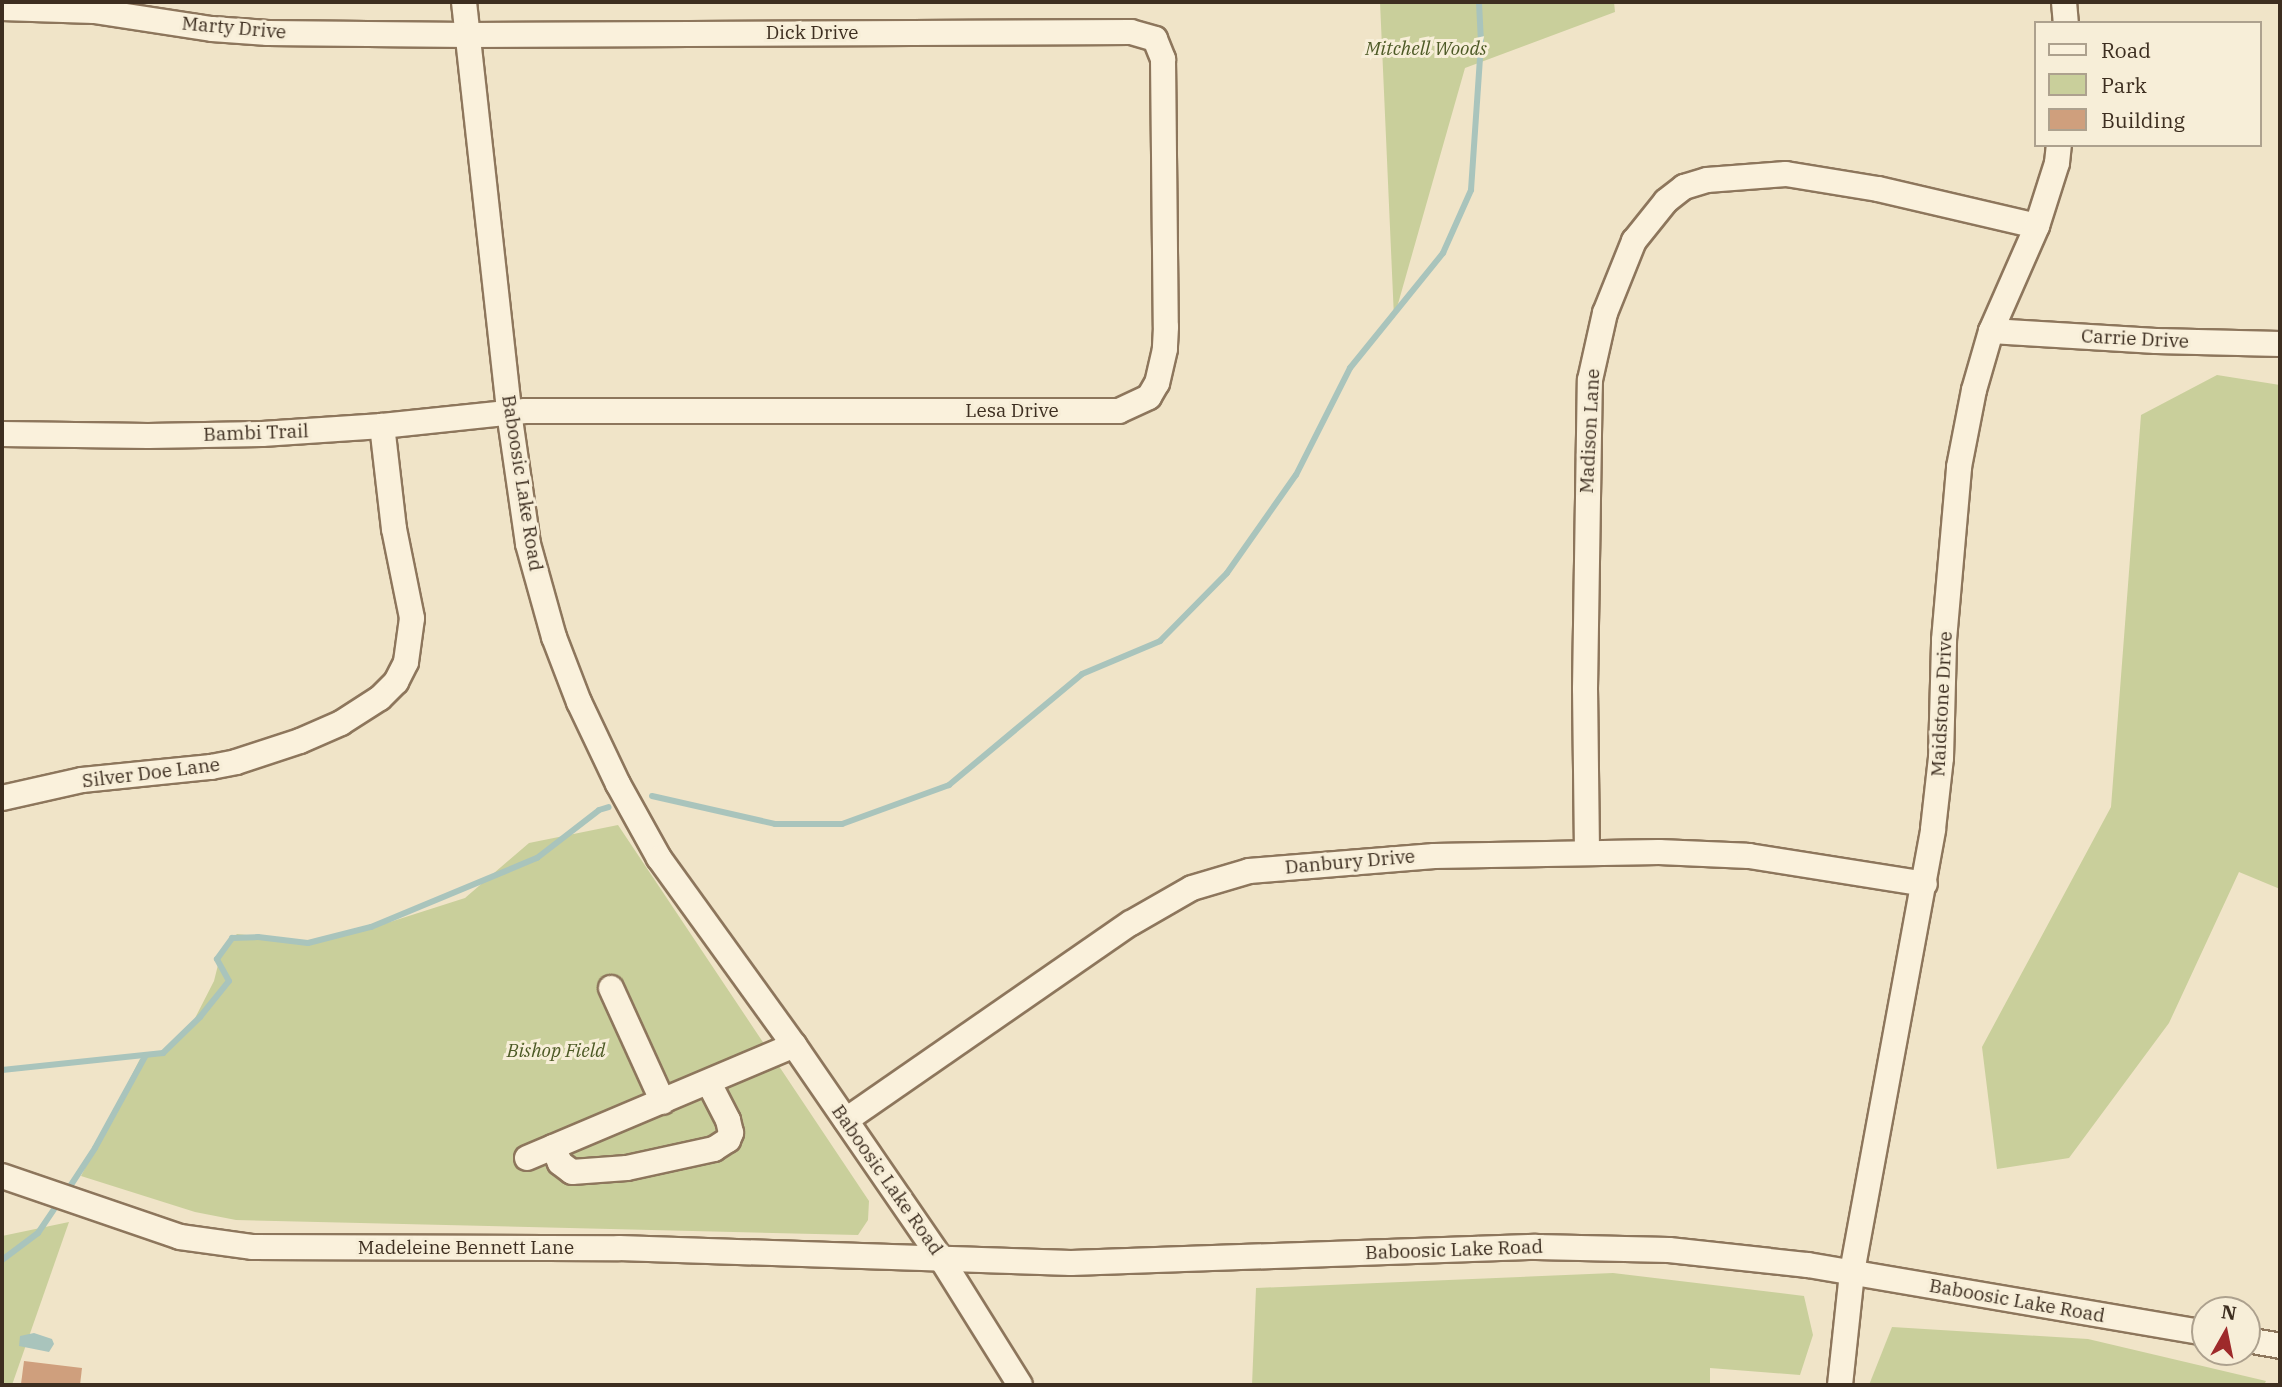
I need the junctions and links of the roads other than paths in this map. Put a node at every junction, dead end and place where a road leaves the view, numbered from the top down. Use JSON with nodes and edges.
{"nodes":[{"id":1,"x":464,"y":2,"type":"edge"},
{"id":2,"x":2064,"y":2,"type":"edge"},
{"id":3,"x":2,"y":8,"type":"edge"},
{"id":4,"x":2066,"y":21,"type":"edge"},
{"id":5,"x":468,"y":35,"type":"junction"},
{"id":6,"x":1155,"y":39,"type":"joint"},
{"id":7,"x":2059,"y":147,"type":"edge"},
{"id":8,"x":2037,"y":226,"type":"junction"},
{"id":9,"x":1991,"y":331,"type":"junction"},
{"id":10,"x":2280,"y":344,"type":"edge"},
{"id":11,"x":509,"y":412,"type":"junction"},
{"id":12,"x":382,"y":426,"type":"junction"},
{"id":13,"x":2,"y":434,"type":"edge"},
{"id":14,"x":2,"y":798,"type":"edge"},
{"id":15,"x":1587,"y":851,"type":"junction"},
{"id":16,"x":1925,"y":884,"type":"junction"},
{"id":17,"x":611,"y":988,"type":"dead end"},
{"id":18,"x":794,"y":1045,"type":"junction"},
{"id":19,"x":709,"y":1083,"type":"junction"},
{"id":20,"x":663,"y":1102,"type":"junction"},
{"id":21,"x":846,"y":1121,"type":"junction"},
{"id":22,"x":553,"y":1147,"type":"junction"},
{"id":23,"x":527,"y":1158,"type":"dead end"},
{"id":24,"x":2,"y":1176,"type":"edge"},
{"id":25,"x":942,"y":1261,"type":"junction"},
{"id":26,"x":1852,"y":1272,"type":"junction"},
{"id":27,"x":2191,"y":1331,"type":"edge"},
{"id":28,"x":2261,"y":1343,"type":"edge"},
{"id":29,"x":2280,"y":1346,"type":"edge"},
{"id":30,"x":1020,"y":1385,"type":"edge"},
{"id":31,"x":1840,"y":1385,"type":"edge"}],
"edges":[{"from":1,"to":5,"type":"street","name":"Baboosic Lake Road"},
{"from":2,"to":4,"type":"street"},
{"from":3,"to":5,"type":"street","name":"Marty Drive"},
{"from":5,"to":6,"type":"street","name":"Dick Drive"},
{"from":5,"to":11,"type":"street","name":"Baboosic Lake Road"},
{"from":6,"to":11,"type":"street","name":"Lesa Drive"},
{"from":7,"to":8,"type":"street","name":"Maidstone Drive"},
{"from":8,"to":9,"type":"street","name":"Maidstone Drive"},
{"from":8,"to":15,"type":"street","name":"Madison Lane"},
{"from":9,"to":10,"type":"street","name":"Carrie Drive"},
{"from":9,"to":16,"type":"street","name":"Maidstone Drive"},
{"from":11,"to":12,"type":"street","name":"Bambi Trail"},
{"from":11,"to":18,"type":"street","name":"Baboosic Lake Road"},
{"from":12,"to":13,"type":"street","name":"Bambi Trail"},
{"from":12,"to":14,"type":"street","name":"Silver Doe Lane"},
{"from":15,"to":16,"type":"street","name":"Danbury Drive"},
{"from":15,"to":21,"type":"street","name":"Danbury Drive"},
{"from":16,"to":26,"type":"street","name":"Maidstone Drive"},
{"from":17,"to":20,"type":"street"},
{"from":18,"to":19,"type":"street"},
{"from":18,"to":21,"type":"street","name":"Baboosic Lake Road"},
{"from":19,"to":20,"type":"street"},
{"from":19,"to":22,"type":"street"},
{"from":20,"to":22,"type":"street"},
{"from":21,"to":25,"type":"street","name":"Baboosic Lake Road"},
{"from":22,"to":23,"type":"street"},
{"from":24,"to":25,"type":"street","name":"Madeleine Bennett Lane"},
{"from":25,"to":26,"type":"street","name":"Baboosic Lake Road"},
{"from":25,"to":30,"type":"street"},
{"from":26,"to":27,"type":"street","name":"Baboosic Lake Road"},
{"from":26,"to":31,"type":"street","name":"Maidstone Drive"},
{"from":28,"to":29,"type":"street"}]}
